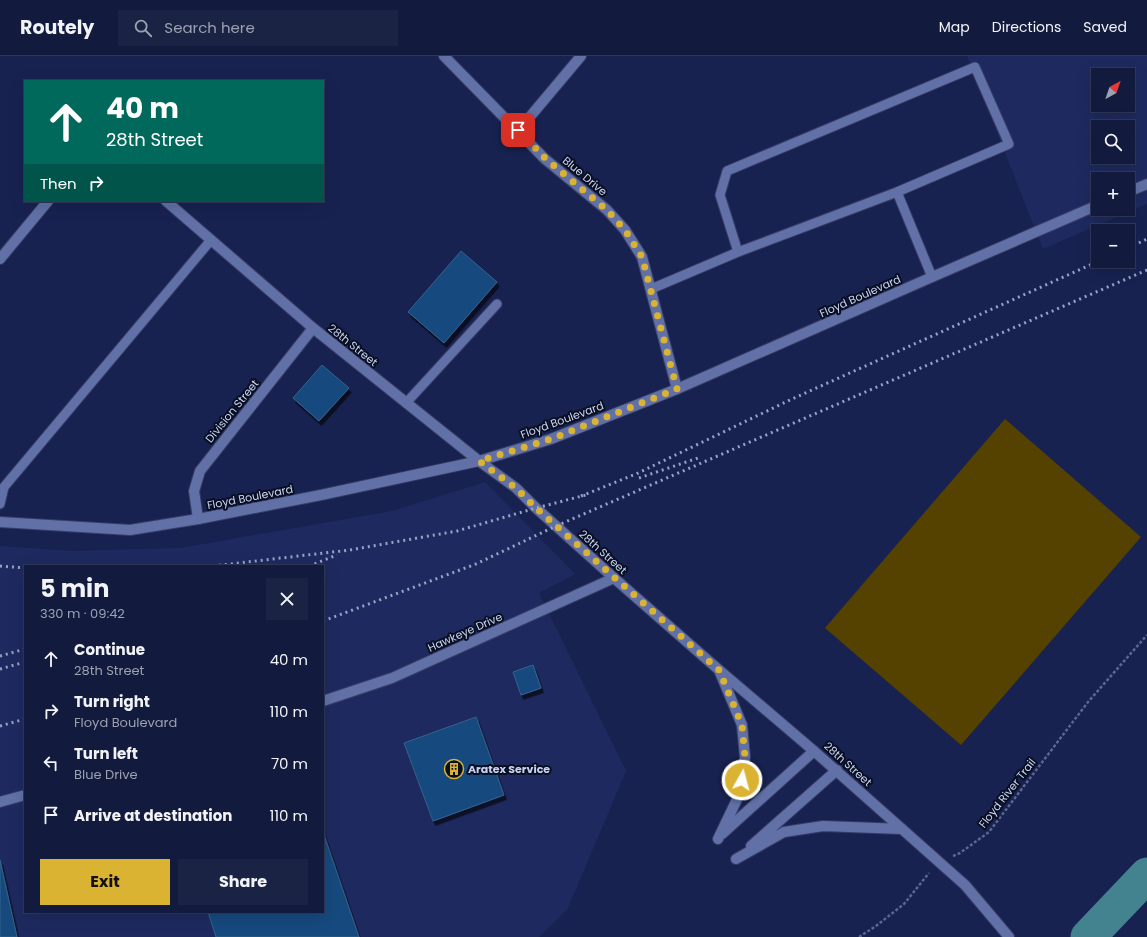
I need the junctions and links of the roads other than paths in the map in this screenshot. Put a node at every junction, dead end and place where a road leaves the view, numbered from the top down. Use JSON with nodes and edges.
{"nodes":[{"id":1,"x":444,"y":56,"type":"edge"},
{"id":2,"x":581,"y":56,"type":"edge"},
{"id":3,"x":518,"y":130,"type":"junction"},
{"id":4,"x":1147,"y":184,"type":"edge"},
{"id":5,"x":1135,"y":189,"type":"edge"},
{"id":6,"x":897,"y":192,"type":"junction"},
{"id":7,"x":47,"y":202,"type":"edge"},
{"id":8,"x":167,"y":202,"type":"edge"},
{"id":9,"x":1091,"y":208,"type":"edge"},
{"id":10,"x":211,"y":240,"type":"junction"},
{"id":11,"x":738,"y":252,"type":"junction"},
{"id":12,"x":0,"y":259,"type":"edge"},
{"id":13,"x":932,"y":277,"type":"junction"},
{"id":14,"x":651,"y":289,"type":"junction"},
{"id":15,"x":497,"y":304,"type":"dead end"},
{"id":16,"x":313,"y":328,"type":"junction"},
{"id":17,"x":677,"y":389,"type":"junction"},
{"id":18,"x":406,"y":403,"type":"junction"},
{"id":19,"x":479,"y":461,"type":"junction"},
{"id":20,"x":0,"y":504,"type":"edge"},
{"id":21,"x":198,"y":519,"type":"junction"},
{"id":22,"x":0,"y":522,"type":"edge"},
{"id":23,"x":614,"y":578,"type":"junction"},
{"id":24,"x":719,"y":670,"type":"junction"},
{"id":25,"x":324,"y":701,"type":"edge"},
{"id":26,"x":814,"y":750,"type":"junction"},
{"id":27,"x":837,"y":770,"type":"junction"},
{"id":28,"x":24,"y":795,"type":"edge"},
{"id":29,"x":0,"y":802,"type":"edge"},
{"id":30,"x":902,"y":829,"type":"junction"},
{"id":31,"x":1009,"y":937,"type":"edge"}],
"edges":[{"from":1,"to":3,"type":"street","name":"Blue Drive"},
{"from":2,"to":3,"type":"street"},
{"from":3,"to":14,"type":"street","name":"Blue Drive"},
{"from":4,"to":5,"type":"street"},
{"from":6,"to":11,"type":"lane"},
{"from":6,"to":11,"type":"lane"},
{"from":6,"to":13,"type":"lane"},
{"from":7,"to":12,"type":"street"},
{"from":8,"to":10,"type":"street","name":"28th Street"},
{"from":9,"to":13,"type":"street","name":"Floyd Boulevard"},
{"from":10,"to":16,"type":"street","name":"28th Street"},
{"from":10,"to":20,"type":"lane"},
{"from":11,"to":14,"type":"lane"},
{"from":13,"to":17,"type":"street","name":"Floyd Boulevard"},
{"from":14,"to":17,"type":"street","name":"Blue Drive"},
{"from":15,"to":18,"type":"lane"},
{"from":16,"to":18,"type":"street","name":"28th Street"},
{"from":16,"to":21,"type":"street","name":"Division Street"},
{"from":17,"to":19,"type":"street","name":"Floyd Boulevard"},
{"from":18,"to":19,"type":"street","name":"28th Street"},
{"from":19,"to":21,"type":"street","name":"Floyd Boulevard"},
{"from":19,"to":23,"type":"street","name":"28th Street"},
{"from":21,"to":22,"type":"street","name":"Floyd Boulevard"},
{"from":23,"to":24,"type":"street","name":"28th Street"},
{"from":23,"to":25,"type":"street","name":"Hawkeye Drive"},
{"from":24,"to":26,"type":"street","name":"28th Street"},
{"from":24,"to":26,"type":"street"},
{"from":26,"to":27,"type":"street","name":"28th Street"},
{"from":27,"to":30,"type":"street","name":"28th Street"},
{"from":27,"to":30,"type":"street"},
{"from":28,"to":29,"type":"street"},
{"from":30,"to":31,"type":"street","name":"28th Street"}]}
